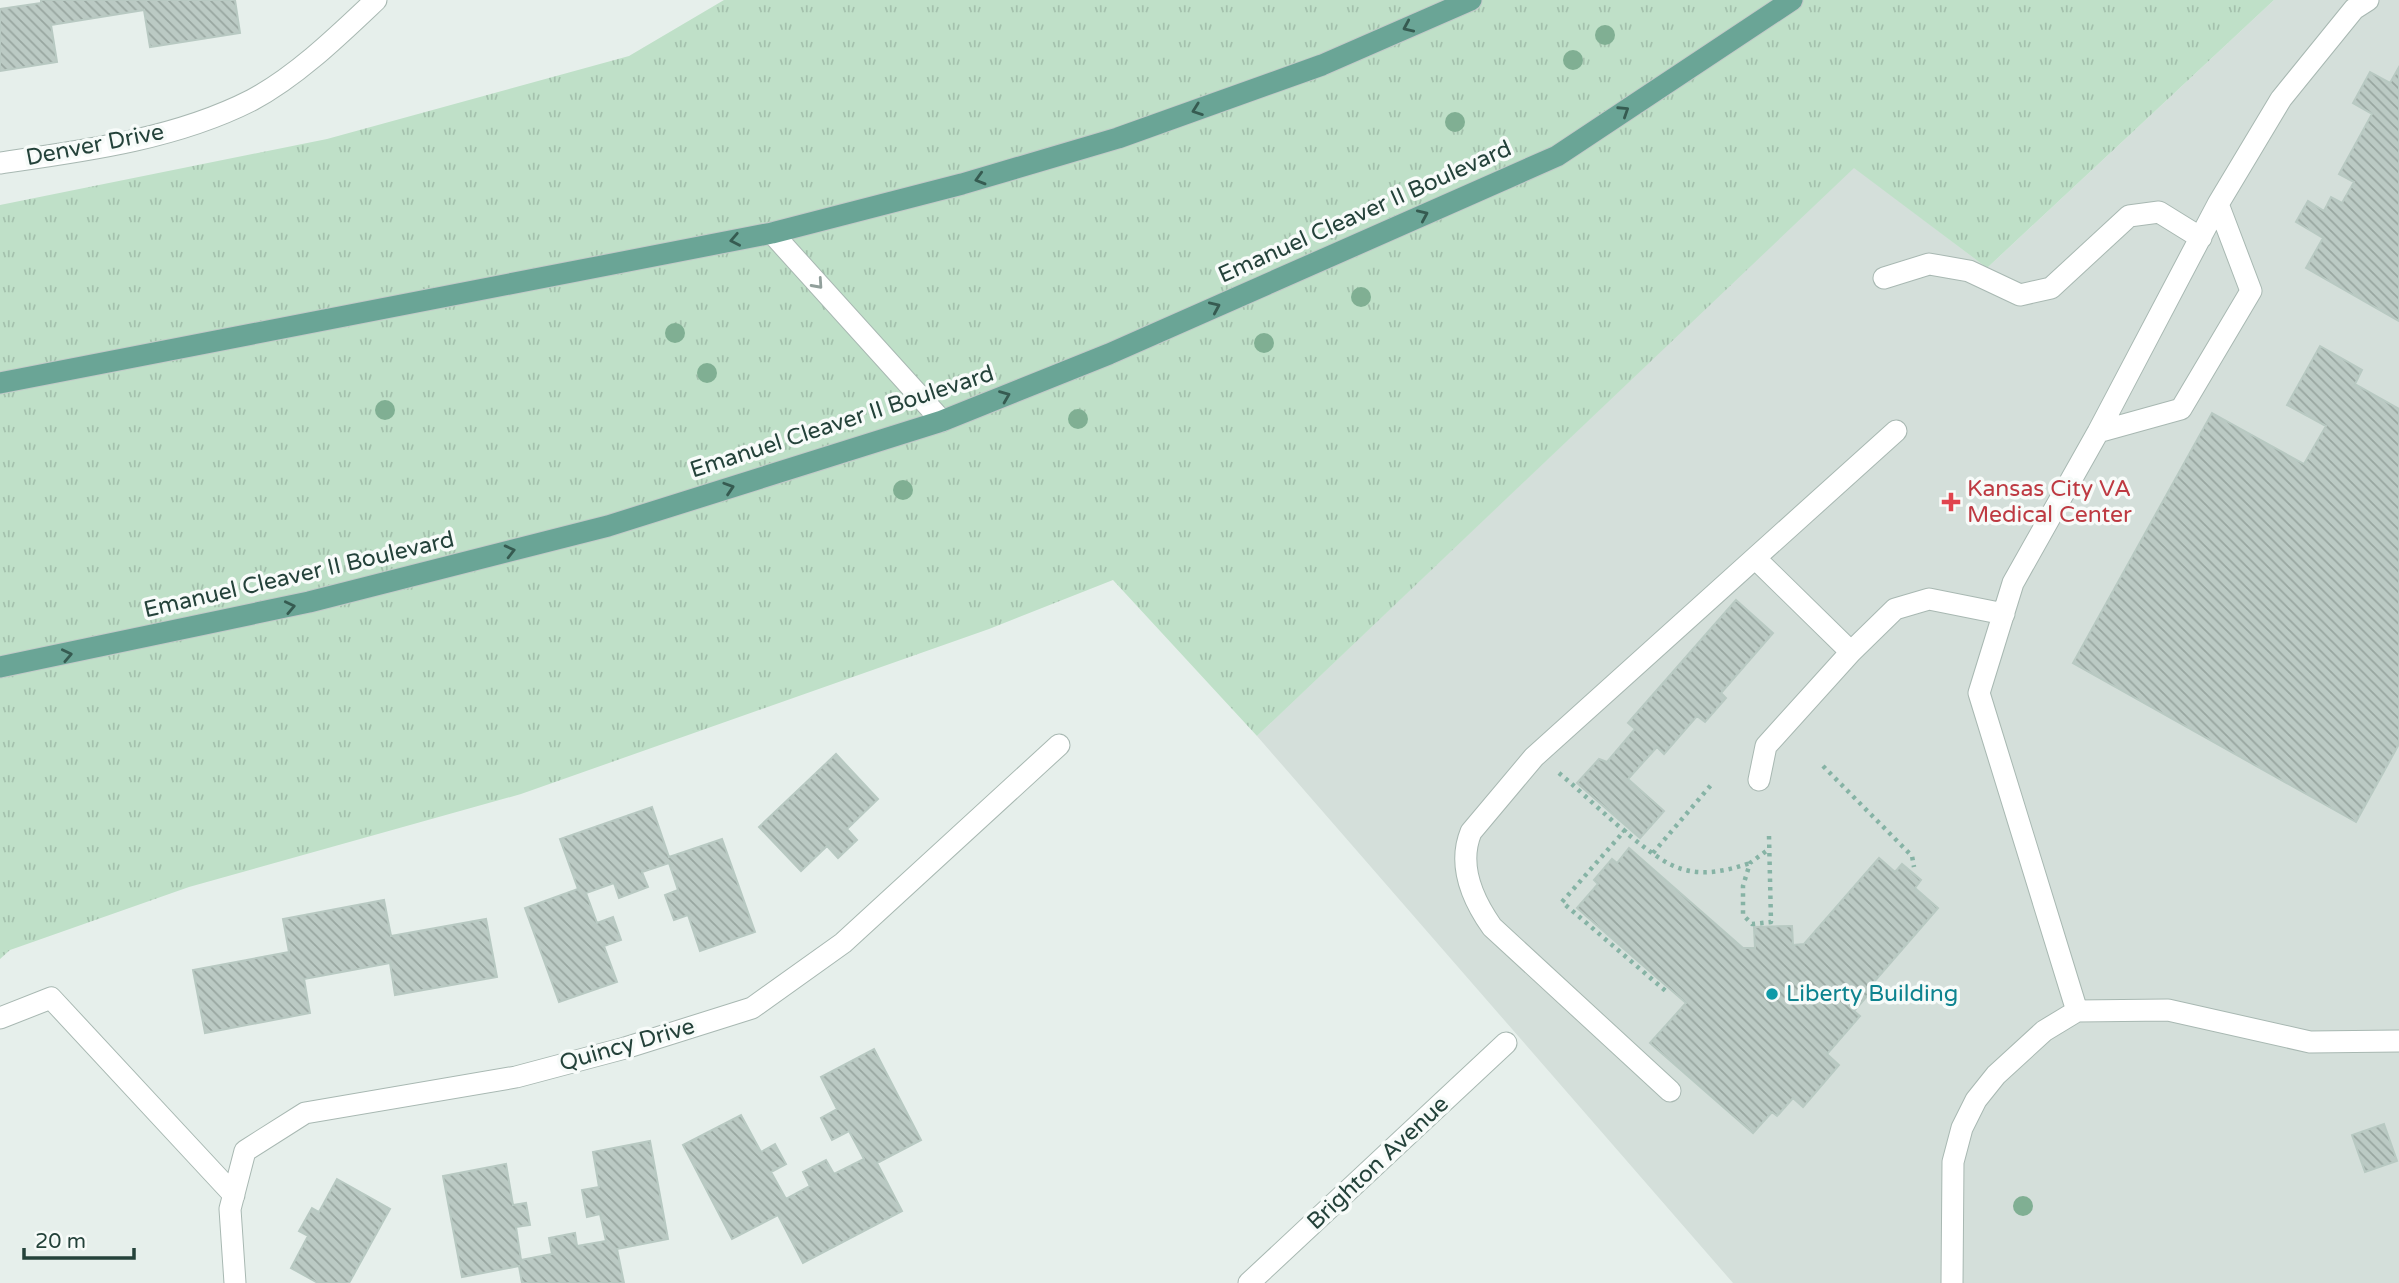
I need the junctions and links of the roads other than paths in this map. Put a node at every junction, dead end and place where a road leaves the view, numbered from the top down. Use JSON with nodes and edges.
{"nodes":[{"id":1,"x":376,"y":0,"type":"edge"},
{"id":2,"x":1471,"y":0,"type":"edge"},
{"id":3,"x":1792,"y":0,"type":"edge"},
{"id":4,"x":2368,"y":0,"type":"edge"},
{"id":5,"x":0,"y":163,"type":"edge"},
{"id":6,"x":2218,"y":204,"type":"junction"},
{"id":7,"x":772,"y":233,"type":"junction"},
{"id":8,"x":2201,"y":238,"type":"junction"},
{"id":9,"x":1884,"y":278,"type":"dead end"},
{"id":10,"x":0,"y":383,"type":"edge"},
{"id":11,"x":942,"y":421,"type":"junction"},
{"id":12,"x":1896,"y":431,"type":"dead end"},
{"id":13,"x":2098,"y":432,"type":"junction"},
{"id":14,"x":1755,"y":558,"type":"junction"},
{"id":15,"x":2004,"y":614,"type":"junction"},
{"id":16,"x":1851,"y":652,"type":"junction"},
{"id":17,"x":0,"y":667,"type":"edge"},
{"id":18,"x":1059,"y":746,"type":"dead end"},
{"id":19,"x":1759,"y":780,"type":"dead end"},
{"id":20,"x":2077,"y":1011,"type":"junction"},
{"id":21,"x":0,"y":1018,"type":"edge"},
{"id":22,"x":2399,"y":1041,"type":"edge"},
{"id":23,"x":1506,"y":1043,"type":"dead end"},
{"id":24,"x":1670,"y":1091,"type":"dead end"},
{"id":25,"x":234,"y":1195,"type":"junction"},
{"id":26,"x":235,"y":1283,"type":"edge"},
{"id":27,"x":1249,"y":1283,"type":"edge"},
{"id":28,"x":1952,"y":1283,"type":"edge"}],
"edges":[{"from":1,"to":5,"type":"street","name":"Denver Drive"},
{"from":2,"to":7,"type":"main road","one_way":true},
{"from":11,"to":3,"type":"main road","name":"Emanuel Cleaver II Boulevard","one_way":true},
{"from":4,"to":6,"type":"street"},
{"from":6,"to":8,"type":"street"},
{"from":6,"to":13,"type":"street"},
{"from":7,"to":10,"type":"main road","one_way":true},
{"from":7,"to":11,"type":"street","one_way":true},
{"from":8,"to":9,"type":"street"},
{"from":8,"to":13,"type":"street"},
{"from":17,"to":11,"type":"main road","name":"Emanuel Cleaver II Boulevard","one_way":true},
{"from":12,"to":14,"type":"street"},
{"from":13,"to":15,"type":"street"},
{"from":14,"to":16,"type":"street"},
{"from":14,"to":24,"type":"street"},
{"from":15,"to":16,"type":"street"},
{"from":15,"to":20,"type":"street"},
{"from":16,"to":19,"type":"street"},
{"from":18,"to":25,"type":"street","name":"Quincy Drive"},
{"from":20,"to":22,"type":"street"},
{"from":20,"to":28,"type":"street"},
{"from":21,"to":25,"type":"street"},
{"from":23,"to":27,"type":"street","name":"Brighton Avenue"},
{"from":25,"to":26,"type":"street","name":"Quincy Drive"}]}
